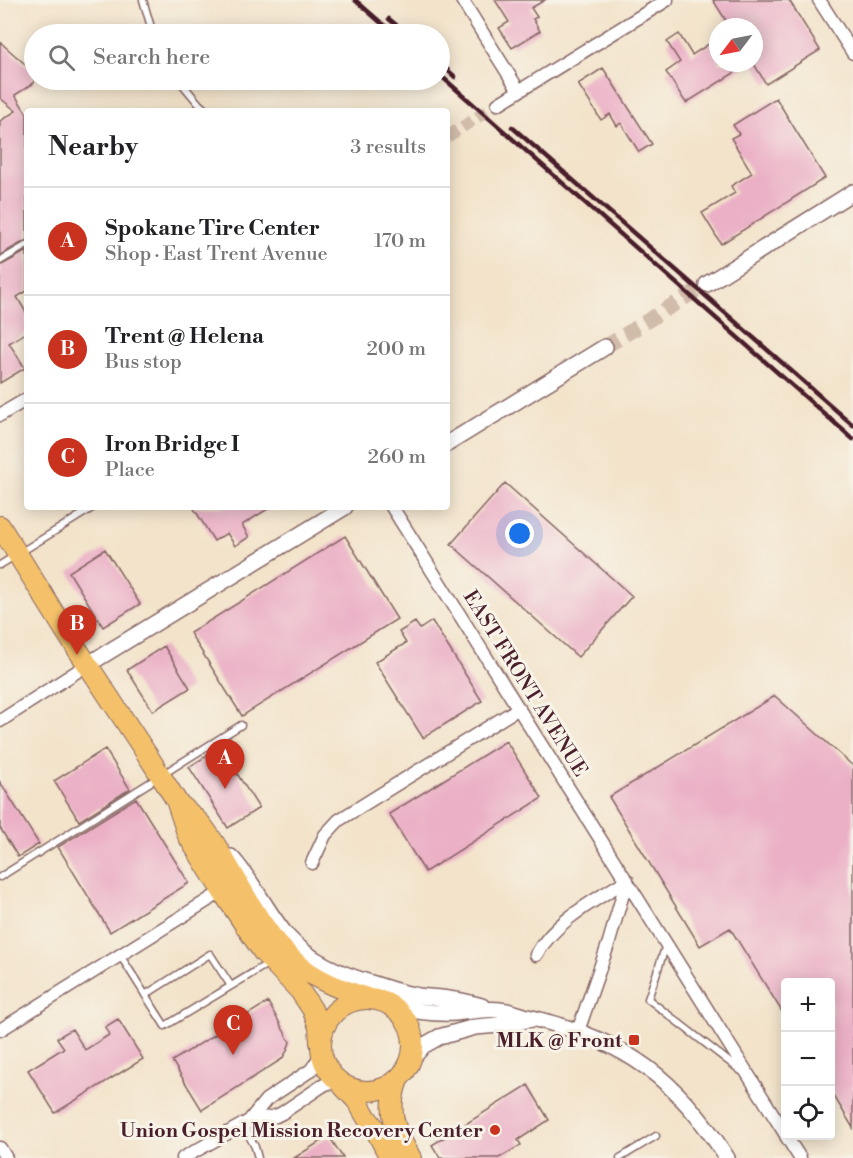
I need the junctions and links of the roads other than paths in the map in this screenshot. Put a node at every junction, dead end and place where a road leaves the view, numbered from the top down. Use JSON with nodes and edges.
{"nodes":[{"id":1,"x":143,"y":0,"type":"edge"},
{"id":2,"x":462,"y":0,"type":"edge"},
{"id":3,"x":667,"y":0,"type":"edge"},
{"id":4,"x":819,"y":0,"type":"edge"},
{"id":5,"x":150,"y":24,"type":"edge"},
{"id":6,"x":853,"y":53,"type":"edge"},
{"id":7,"x":187,"y":90,"type":"edge"},
{"id":8,"x":519,"y":91,"type":"junction"},
{"id":9,"x":498,"y":104,"type":"tunnel mouth"},
{"id":10,"x":204,"y":108,"type":"edge"},
{"id":11,"x":853,"y":192,"type":"edge"},
{"id":12,"x":24,"y":247,"type":"edge"},
{"id":13,"x":0,"y":261,"type":"edge"},
{"id":14,"x":707,"y":284,"type":"tunnel mouth"},
{"id":15,"x":605,"y":347,"type":"tunnel mouth"},
{"id":16,"x":24,"y":401,"type":"edge"},
{"id":17,"x":0,"y":416,"type":"edge"},
{"id":18,"x":450,"y":442,"type":"edge"},
{"id":19,"x":89,"y":510,"type":"edge"},
{"id":20,"x":340,"y":510,"type":"edge"},
{"id":21,"x":394,"y":510,"type":"edge"},
{"id":22,"x":0,"y":526,"type":"edge"},
{"id":23,"x":18,"y":555,"type":"junction"},
{"id":24,"x":0,"y":566,"type":"edge"},
{"id":25,"x":87,"y":665,"type":"junction"},
{"id":26,"x":519,"y":708,"type":"junction"},
{"id":27,"x":0,"y":721,"type":"edge"},
{"id":28,"x":241,"y":725,"type":"dead end"},
{"id":29,"x":161,"y":777,"type":"junction"},
{"id":30,"x":176,"y":800,"type":"junction"},
{"id":31,"x":203,"y":827,"type":"junction"},
{"id":32,"x":312,"y":863,"type":"dead end"},
{"id":33,"x":0,"y":877,"type":"edge"},
{"id":34,"x":627,"y":880,"type":"junction"},
{"id":35,"x":229,"y":887,"type":"junction"},
{"id":36,"x":667,"y":944,"type":"junction"},
{"id":37,"x":120,"y":955,"type":"junction"},
{"id":38,"x":536,"y":955,"type":"dead end"},
{"id":39,"x":271,"y":962,"type":"junction"},
{"id":40,"x":231,"y":987,"type":"junction"},
{"id":41,"x":145,"y":994,"type":"junction"},
{"id":42,"x":369,"y":999,"type":"junction"},
{"id":43,"x":391,"y":1005,"type":"junction"},
{"id":44,"x":497,"y":1010,"type":"junction"},
{"id":45,"x":532,"y":1019,"type":"junction"},
{"id":46,"x":0,"y":1030,"type":"edge"},
{"id":47,"x":578,"y":1031,"type":"junction"},
{"id":48,"x":321,"y":1047,"type":"junction"},
{"id":49,"x":411,"y":1060,"type":"junction"},
{"id":50,"x":750,"y":1077,"type":"junction"},
{"id":51,"x":398,"y":1080,"type":"junction"},
{"id":52,"x":340,"y":1083,"type":"junction"},
{"id":53,"x":246,"y":1123,"type":"junction"},
{"id":54,"x":781,"y":1127,"type":"edge"},
{"id":55,"x":656,"y":1136,"type":"dead end"},
{"id":56,"x":789,"y":1140,"type":"edge"},
{"id":57,"x":0,"y":1148,"type":"edge"},
{"id":58,"x":628,"y":1156,"type":"edge"},
{"id":59,"x":6,"y":1158,"type":"edge"},
{"id":60,"x":183,"y":1158,"type":"edge"},
{"id":61,"x":258,"y":1158,"type":"edge"},
{"id":62,"x":390,"y":1158,"type":"edge"},
{"id":63,"x":411,"y":1158,"type":"edge"},
{"id":64,"x":620,"y":1158,"type":"edge"},
{"id":65,"x":727,"y":1158,"type":"edge"},
{"id":66,"x":800,"y":1158,"type":"edge"}],
"edges":[{"from":1,"to":5,"type":"lane"},
{"from":2,"to":8,"type":"street"},
{"from":3,"to":8,"type":"street"},
{"from":4,"to":6,"type":"street"},
{"from":7,"to":10,"type":"lane"},
{"from":8,"to":9,"type":"street"},
{"from":11,"to":14,"type":"street"},
{"from":12,"to":13,"type":"lane"},
{"from":15,"to":18,"type":"street"},
{"from":16,"to":17,"type":"street"},
{"from":19,"to":23,"type":"lane"},
{"from":20,"to":25,"type":"street"},
{"from":21,"to":26,"type":"street","name":"EAST FRONT AVENUE"},
{"from":22,"to":23,"type":"main road"},
{"from":23,"to":24,"type":"lane"},
{"from":23,"to":25,"type":"main road"},
{"from":25,"to":27,"type":"street"},
{"from":25,"to":29,"type":"main road"},
{"from":26,"to":32,"type":"street"},
{"from":26,"to":34,"type":"street","name":"EAST FRONT AVENUE"},
{"from":28,"to":29,"type":"lane"},
{"from":29,"to":30,"type":"main road"},
{"from":29,"to":33,"type":"lane"},
{"from":30,"to":31,"type":"main road"},
{"from":30,"to":35,"type":"main road"},
{"from":31,"to":35,"type":"main road"},
{"from":31,"to":44,"type":"street"},
{"from":34,"to":36,"type":"street","name":"EAST FRONT AVENUE"},
{"from":34,"to":38,"type":"street"},
{"from":34,"to":47,"type":"street"},
{"from":35,"to":37,"type":"street"},
{"from":35,"to":39,"type":"main road"},
{"from":35,"to":42,"type":"main road"},
{"from":36,"to":50,"type":"street","name":"EAST FRONT AVENUE"},
{"from":36,"to":50,"type":"lane"},
{"from":37,"to":41,"type":"lane"},
{"from":37,"to":46,"type":"street"},
{"from":39,"to":40,"type":"lane"},
{"from":39,"to":48,"type":"main road"},
{"from":40,"to":41,"type":"lane"},
{"from":40,"to":41,"type":"lane"},
{"from":42,"to":43,"type":"main road"},
{"from":42,"to":48,"type":"main road"},
{"from":43,"to":44,"type":"street"},
{"from":43,"to":49,"type":"main road"},
{"from":44,"to":45,"type":"street"},
{"from":45,"to":47,"type":"street"},
{"from":45,"to":49,"type":"street"},
{"from":47,"to":65,"type":"street"},
{"from":48,"to":52,"type":"main road"},
{"from":48,"to":53,"type":"street"},
{"from":49,"to":51,"type":"main road"},
{"from":50,"to":54,"type":"street","name":"EAST FRONT AVENUE"},
{"from":51,"to":52,"type":"main road"},
{"from":51,"to":63,"type":"main road"},
{"from":52,"to":53,"type":"street"},
{"from":52,"to":62,"type":"main road"},
{"from":53,"to":60,"type":"street"},
{"from":53,"to":61,"type":"lane"},
{"from":55,"to":58,"type":"lane"},
{"from":56,"to":66,"type":"street","name":"EAST FRONT AVENUE"},
{"from":57,"to":59,"type":"street"},
{"from":58,"to":64,"type":"lane"}]}
